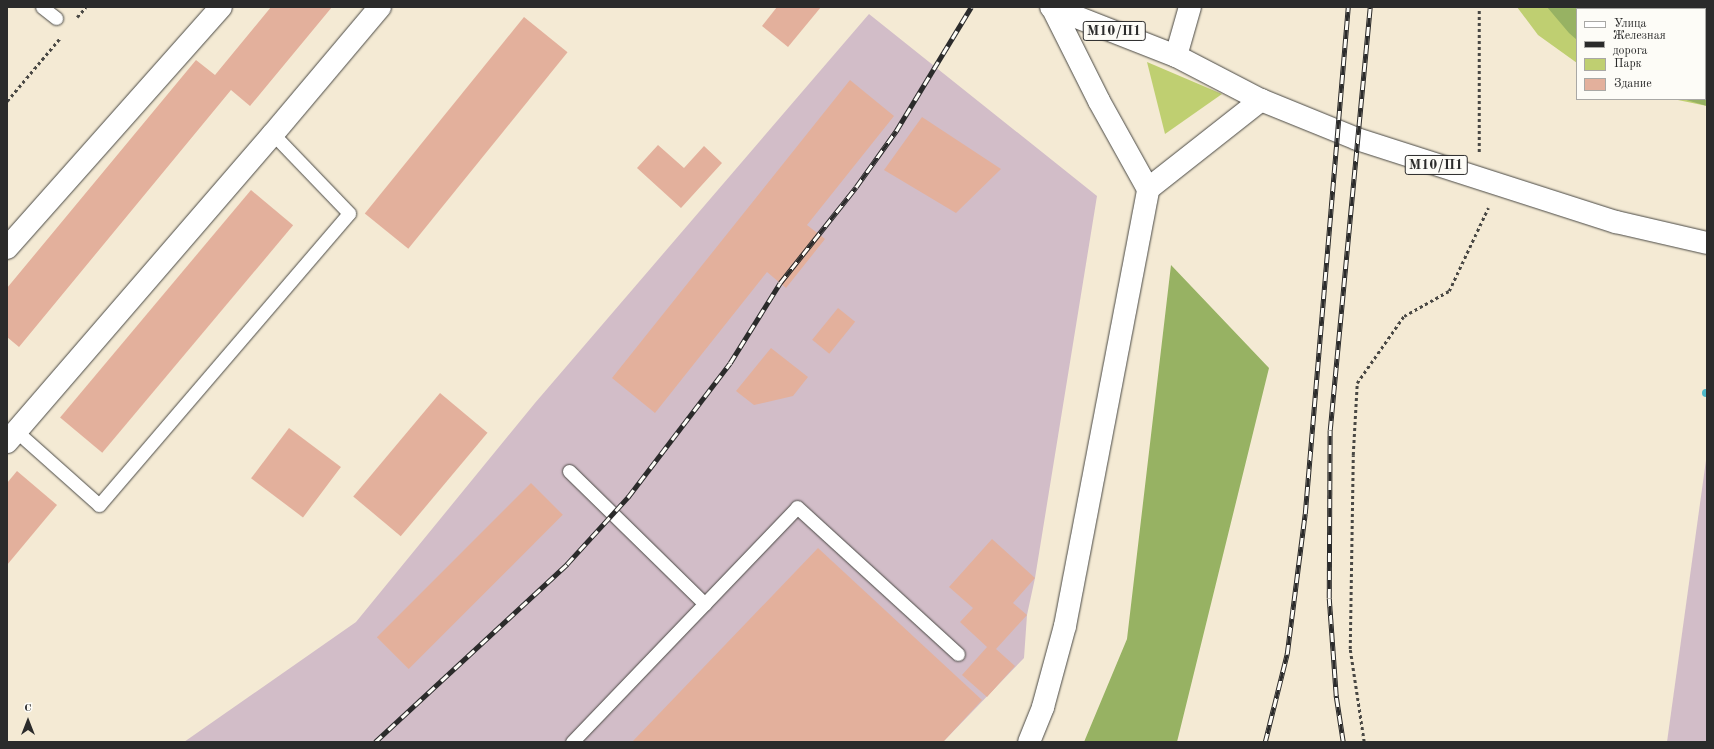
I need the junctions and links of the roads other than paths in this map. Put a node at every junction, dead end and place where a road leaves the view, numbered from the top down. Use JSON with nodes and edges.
{"nodes":[{"id":1,"x":42,"y":7,"type":"edge"},
{"id":2,"x":221,"y":7,"type":"edge"},
{"id":3,"x":380,"y":7,"type":"edge"},
{"id":4,"x":1051,"y":7,"type":"edge"},
{"id":5,"x":1190,"y":7,"type":"edge"},
{"id":6,"x":56,"y":18,"type":"dead end"},
{"id":7,"x":1176,"y":56,"type":"junction"},
{"id":8,"x":1261,"y":100,"type":"junction"},
{"id":9,"x":273,"y":134,"type":"junction"},
{"id":10,"x":1148,"y":189,"type":"junction"},
{"id":11,"x":1707,"y":243,"type":"edge"},
{"id":12,"x":7,"y":248,"type":"edge"},
{"id":13,"x":12,"y":437,"type":"edge"},
{"id":14,"x":569,"y":471,"type":"dead end"},
{"id":15,"x":705,"y":604,"type":"junction"},
{"id":16,"x":958,"y":654,"type":"dead end"},
{"id":17,"x":572,"y":742,"type":"edge"},
{"id":18,"x":1029,"y":742,"type":"edge"}],
"edges":[{"from":1,"to":6,"type":"lane"},
{"from":2,"to":12,"type":"street"},
{"from":3,"to":9,"type":"street"},
{"from":4,"to":7,"type":"street","number":"М10/П1"},
{"from":4,"to":10,"type":"street"},
{"from":5,"to":7,"type":"street"},
{"from":7,"to":8,"type":"street","number":"М10/П1"},
{"from":8,"to":10,"type":"street"},
{"from":8,"to":11,"type":"street","number":"М10/П1"},
{"from":9,"to":13,"type":"street"},
{"from":9,"to":13,"type":"lane"},
{"from":10,"to":18,"type":"street"},
{"from":14,"to":15,"type":"lane"},
{"from":15,"to":16,"type":"lane"},
{"from":15,"to":17,"type":"lane"}]}
